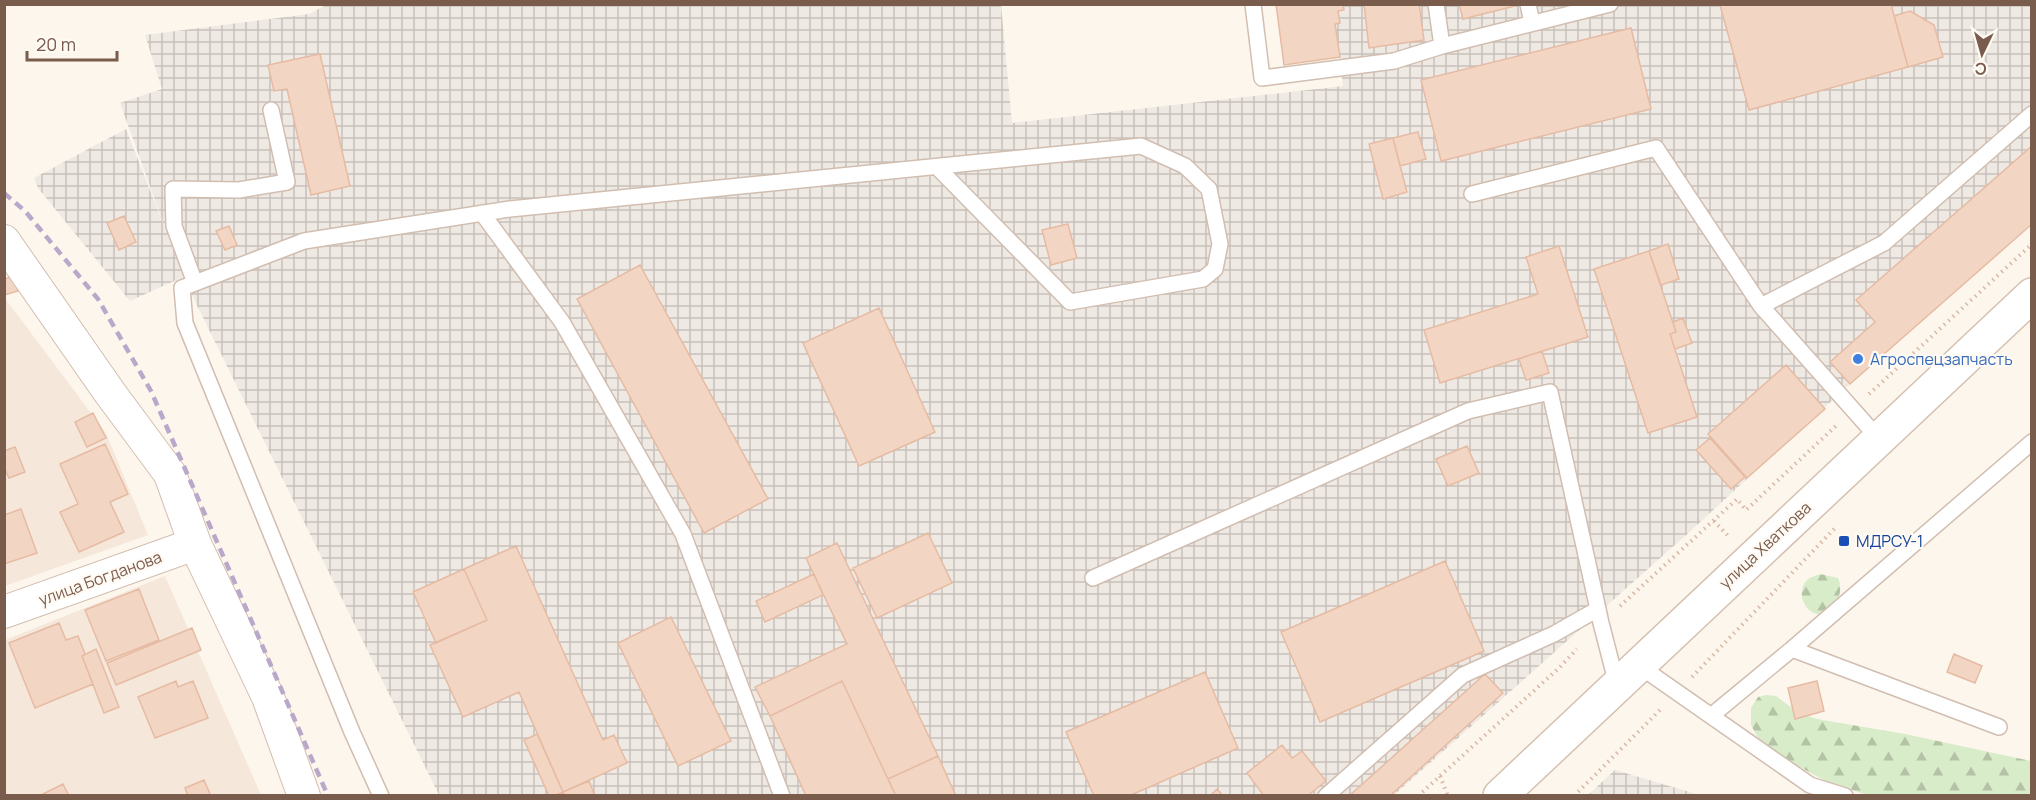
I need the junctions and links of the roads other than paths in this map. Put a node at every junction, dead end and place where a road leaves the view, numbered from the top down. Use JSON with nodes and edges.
{"nodes":[{"id":1,"x":1252,"y":4,"type":"edge"},
{"id":2,"x":1436,"y":4,"type":"edge"},
{"id":3,"x":1528,"y":4,"type":"edge"},
{"id":4,"x":1610,"y":4,"type":"edge"},
{"id":5,"x":1532,"y":23,"type":"junction"},
{"id":6,"x":1442,"y":46,"type":"junction"},
{"id":7,"x":271,"y":110,"type":"dead end"},
{"id":8,"x":2031,"y":114,"type":"edge"},
{"id":9,"x":937,"y":167,"type":"junction"},
{"id":10,"x":1472,"y":194,"type":"dead end"},
{"id":11,"x":482,"y":213,"type":"junction"},
{"id":12,"x":4,"y":241,"type":"edge"},
{"id":13,"x":195,"y":283,"type":"junction"},
{"id":14,"x":2031,"y":295,"type":"edge"},
{"id":15,"x":1761,"y":306,"type":"junction"},
{"id":16,"x":1879,"y":439,"type":"junction"},
{"id":17,"x":2031,"y":442,"type":"edge"},
{"id":18,"x":195,"y":544,"type":"junction"},
{"id":19,"x":1093,"y":578,"type":"dead end"},
{"id":20,"x":4,"y":612,"type":"edge"},
{"id":21,"x":1600,"y":616,"type":"junction"},
{"id":22,"x":1792,"y":649,"type":"junction"},
{"id":23,"x":1628,"y":675,"type":"junction"},
{"id":24,"x":1711,"y":716,"type":"junction"},
{"id":25,"x":1999,"y":727,"type":"dead end"},
{"id":26,"x":304,"y":795,"type":"edge"},
{"id":27,"x":381,"y":795,"type":"edge"},
{"id":28,"x":782,"y":795,"type":"edge"},
{"id":29,"x":1326,"y":795,"type":"edge"},
{"id":30,"x":1500,"y":795,"type":"edge"},
{"id":31,"x":1845,"y":795,"type":"edge"}],
"edges":[{"from":1,"to":6,"type":"lane"},
{"from":2,"to":6,"type":"lane"},
{"from":3,"to":5,"type":"lane"},
{"from":4,"to":5,"type":"lane"},
{"from":5,"to":6,"type":"lane"},
{"from":7,"to":13,"type":"lane"},
{"from":8,"to":15,"type":"lane"},
{"from":9,"to":9,"type":"lane"},
{"from":9,"to":11,"type":"lane"},
{"from":10,"to":15,"type":"lane"},
{"from":11,"to":13,"type":"lane"},
{"from":11,"to":28,"type":"lane"},
{"from":12,"to":18,"type":"street"},
{"from":13,"to":27,"type":"lane"},
{"from":14,"to":16,"type":"main road","name":"улица Хваткова"},
{"from":15,"to":16,"type":"lane"},
{"from":16,"to":23,"type":"main road","name":"улица Хваткова"},
{"from":17,"to":22,"type":"lane"},
{"from":18,"to":20,"type":"street","name":"улица Богданова"},
{"from":18,"to":26,"type":"street"},
{"from":19,"to":21,"type":"lane"},
{"from":21,"to":23,"type":"lane"},
{"from":21,"to":29,"type":"lane"},
{"from":22,"to":24,"type":"lane"},
{"from":22,"to":25,"type":"lane"},
{"from":23,"to":24,"type":"lane"},
{"from":23,"to":30,"type":"main road","name":"улица Хваткова"},
{"from":24,"to":31,"type":"lane"}]}
